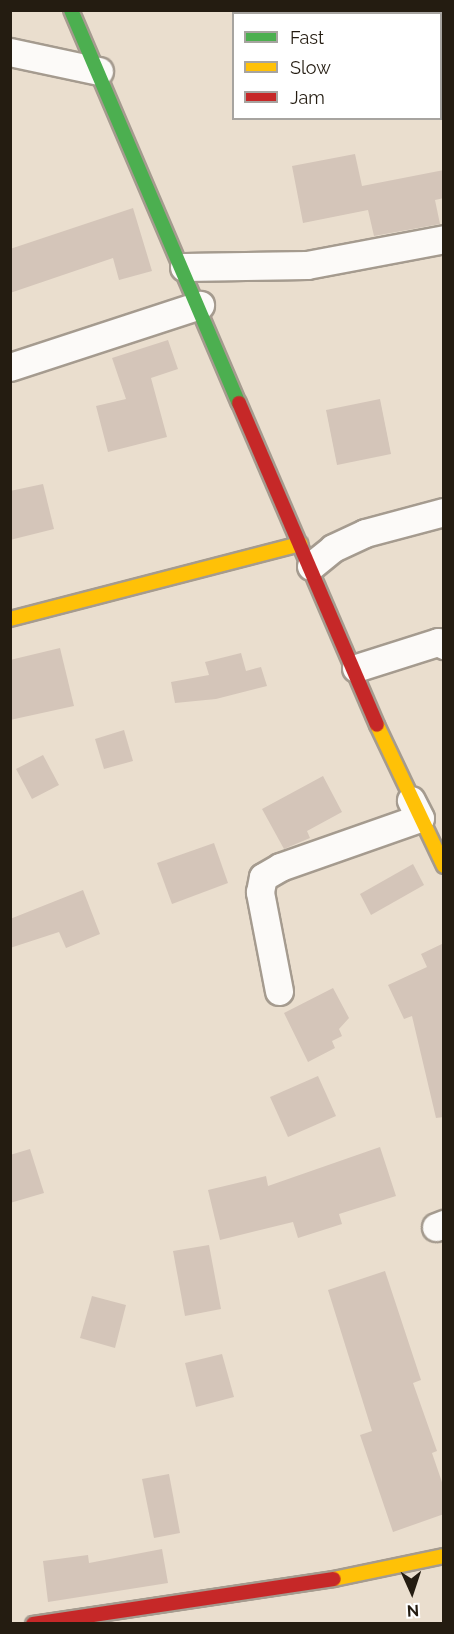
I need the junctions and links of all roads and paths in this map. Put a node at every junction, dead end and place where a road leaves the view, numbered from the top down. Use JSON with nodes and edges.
{"nodes":[{"id":1,"x":71,"y":10,"type":"edge"},
{"id":2,"x":10,"y":52,"type":"edge"},
{"id":3,"x":99,"y":71,"type":"junction"},
{"id":4,"x":444,"y":239,"type":"edge"},
{"id":5,"x":184,"y":267,"type":"junction"},
{"id":6,"x":200,"y":305,"type":"junction"},
{"id":7,"x":10,"y":367,"type":"edge"},
{"id":8,"x":444,"y":512,"type":"edge"},
{"id":9,"x":306,"y":555,"type":"junction"},
{"id":10,"x":10,"y":619,"type":"edge"},
{"id":11,"x":442,"y":642,"type":"edge"},
{"id":12,"x":356,"y":668,"type":"junction"},
{"id":13,"x":391,"y":758,"type":"junction"},
{"id":14,"x":444,"y":866,"type":"edge"},
{"id":15,"x":279,"y":991,"type":"dead end"},
{"id":16,"x":444,"y":1556,"type":"edge"},
{"id":17,"x":33,"y":1623,"type":"edge"}],
"edges":[{"from":1,"to":3,"type":"street"},
{"from":2,"to":3,"type":"street"},
{"from":3,"to":5,"type":"street"},
{"from":4,"to":5,"type":"street"},
{"from":5,"to":6,"type":"street"},
{"from":6,"to":7,"type":"street"},
{"from":6,"to":9,"type":"street"},
{"from":8,"to":9,"type":"street"},
{"from":9,"to":10,"type":"street"},
{"from":9,"to":12,"type":"street"},
{"from":11,"to":12,"type":"street"},
{"from":12,"to":13,"type":"street"},
{"from":13,"to":14,"type":"street"},
{"from":13,"to":15,"type":"street"},
{"from":16,"to":17,"type":"street"}]}
